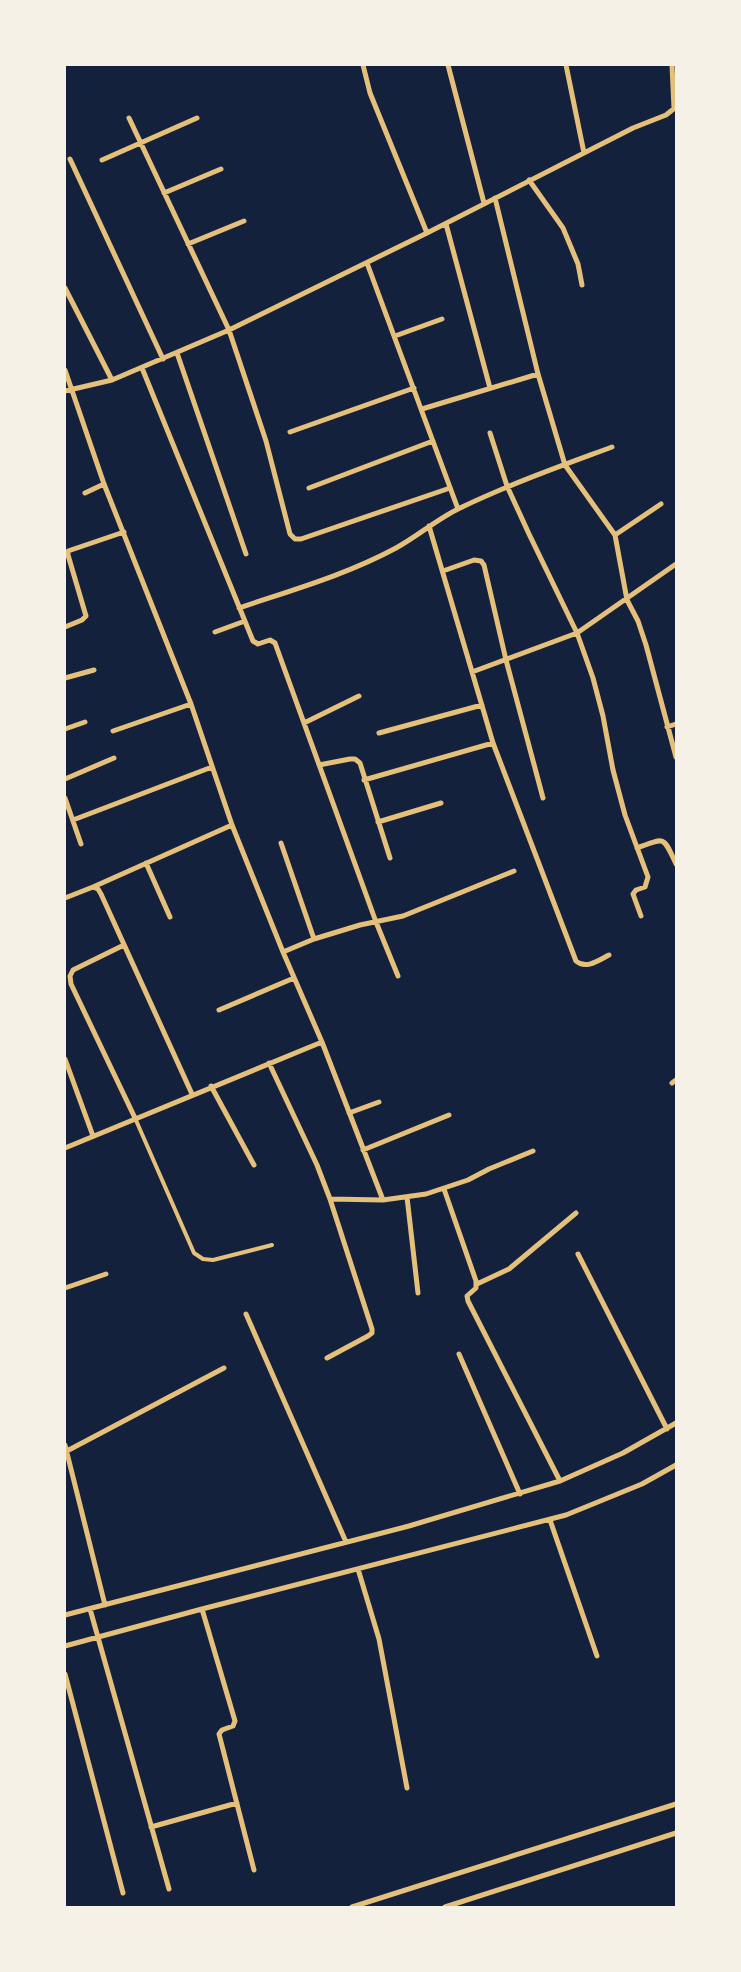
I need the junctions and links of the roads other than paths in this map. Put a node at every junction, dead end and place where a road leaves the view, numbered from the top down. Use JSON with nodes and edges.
{"nodes":[{"id":1,"x":363,"y":65,"type":"edge"},
{"id":2,"x":448,"y":65,"type":"edge"},
{"id":3,"x":566,"y":65,"type":"edge"},
{"id":4,"x":672,"y":65,"type":"edge"},
{"id":5,"x":675,"y":111,"type":"edge"},
{"id":6,"x":129,"y":118,"type":"dead end"},
{"id":7,"x":197,"y":118,"type":"dead end"},
{"id":8,"x":141,"y":143,"type":"junction"},
{"id":9,"x":584,"y":152,"type":"junction"},
{"id":10,"x":70,"y":159,"type":"dead end"},
{"id":11,"x":102,"y":160,"type":"dead end"},
{"id":12,"x":221,"y":170,"type":"dead end"},
{"id":13,"x":529,"y":180,"type":"junction"},
{"id":14,"x":164,"y":193,"type":"junction"},
{"id":15,"x":495,"y":198,"type":"junction"},
{"id":16,"x":484,"y":203,"type":"junction"},
{"id":17,"x":244,"y":221,"type":"dead end"},
{"id":18,"x":446,"y":224,"type":"junction"},
{"id":19,"x":427,"y":233,"type":"junction"},
{"id":20,"x":188,"y":244,"type":"junction"},
{"id":21,"x":368,"y":263,"type":"junction"},
{"id":22,"x":582,"y":285,"type":"dead end"},
{"id":23,"x":65,"y":288,"type":"edge"},
{"id":24,"x":442,"y":319,"type":"dead end"},
{"id":25,"x":229,"y":330,"type":"junction"},
{"id":26,"x":395,"y":336,"type":"junction"},
{"id":27,"x":177,"y":353,"type":"junction"},
{"id":28,"x":162,"y":359,"type":"junction"},
{"id":29,"x":142,"y":368,"type":"junction"},
{"id":30,"x":65,"y":370,"type":"edge"},
{"id":31,"x":538,"y":374,"type":"junction"},
{"id":32,"x":112,"y":380,"type":"junction"},
{"id":33,"x":414,"y":388,"type":"junction"},
{"id":34,"x":490,"y":388,"type":"junction"},
{"id":35,"x":72,"y":390,"type":"junction"},
{"id":36,"x":65,"y":391,"type":"edge"},
{"id":37,"x":422,"y":409,"type":"junction"},
{"id":38,"x":290,"y":432,"type":"dead end"},
{"id":39,"x":490,"y":433,"type":"dead end"},
{"id":40,"x":433,"y":441,"type":"junction"},
{"id":41,"x":612,"y":447,"type":"dead end"},
{"id":42,"x":565,"y":465,"type":"junction"},
{"id":43,"x":104,"y":484,"type":"junction"},
{"id":44,"x":507,"y":486,"type":"junction"},
{"id":45,"x":309,"y":488,"type":"dead end"},
{"id":46,"x":450,"y":488,"type":"junction"},
{"id":47,"x":85,"y":493,"type":"dead end"},
{"id":48,"x":661,"y":504,"type":"dead end"},
{"id":49,"x":458,"y":509,"type":"junction"},
{"id":50,"x":429,"y":526,"type":"junction"},
{"id":51,"x":124,"y":532,"type":"junction"},
{"id":52,"x":614,"y":535,"type":"junction"},
{"id":53,"x":246,"y":554,"type":"dead end"},
{"id":54,"x":676,"y":564,"type":"edge"},
{"id":55,"x":443,"y":571,"type":"junction"},
{"id":56,"x":627,"y":600,"type":"junction"},
{"id":57,"x":239,"y":608,"type":"junction"},
{"id":58,"x":245,"y":621,"type":"junction"},
{"id":59,"x":65,"y":627,"type":"edge"},
{"id":60,"x":215,"y":632,"type":"dead end"},
{"id":61,"x":577,"y":633,"type":"junction"},
{"id":62,"x":506,"y":660,"type":"junction"},
{"id":63,"x":94,"y":670,"type":"dead end"},
{"id":64,"x":472,"y":672,"type":"junction"},
{"id":65,"x":65,"y":678,"type":"edge"},
{"id":66,"x":359,"y":696,"type":"dead end"},
{"id":67,"x":191,"y":704,"type":"junction"},
{"id":68,"x":482,"y":705,"type":"junction"},
{"id":69,"x":85,"y":722,"type":"dead end"},
{"id":70,"x":304,"y":723,"type":"junction"},
{"id":71,"x":676,"y":724,"type":"edge"},
{"id":72,"x":667,"y":727,"type":"junction"},
{"id":73,"x":65,"y":729,"type":"edge"},
{"id":74,"x":113,"y":731,"type":"dead end"},
{"id":75,"x":379,"y":733,"type":"dead end"},
{"id":76,"x":493,"y":743,"type":"junction"},
{"id":77,"x":676,"y":757,"type":"edge"},
{"id":78,"x":114,"y":758,"type":"dead end"},
{"id":79,"x":319,"y":765,"type":"junction"},
{"id":80,"x":212,"y":767,"type":"junction"},
{"id":81,"x":65,"y":779,"type":"edge"},
{"id":82,"x":364,"y":780,"type":"junction"},
{"id":83,"x":65,"y":798,"type":"edge"},
{"id":84,"x":543,"y":798,"type":"dead end"},
{"id":85,"x":441,"y":803,"type":"dead end"},
{"id":86,"x":73,"y":820,"type":"junction"},
{"id":87,"x":378,"y":822,"type":"junction"},
{"id":88,"x":232,"y":825,"type":"junction"},
{"id":89,"x":281,"y":843,"type":"dead end"},
{"id":90,"x":81,"y":844,"type":"dead end"},
{"id":91,"x":637,"y":848,"type":"junction"},
{"id":92,"x":390,"y":858,"type":"dead end"},
{"id":93,"x":146,"y":864,"type":"junction"},
{"id":94,"x":676,"y":864,"type":"edge"},
{"id":95,"x":514,"y":871,"type":"dead end"},
{"id":96,"x":93,"y":887,"type":"junction"},
{"id":97,"x":65,"y":898,"type":"edge"},
{"id":98,"x":641,"y":916,"type":"dead end"},
{"id":99,"x":170,"y":917,"type":"dead end"},
{"id":100,"x":376,"y":922,"type":"junction"},
{"id":101,"x":314,"y":939,"type":"junction"},
{"id":102,"x":124,"y":945,"type":"junction"},
{"id":103,"x":282,"y":952,"type":"junction"},
{"id":104,"x":609,"y":955,"type":"dead end"},
{"id":105,"x":398,"y":976,"type":"dead end"},
{"id":106,"x":294,"y":978,"type":"junction"},
{"id":107,"x":219,"y":1010,"type":"dead end"},
{"id":108,"x":322,"y":1042,"type":"junction"},
{"id":109,"x":65,"y":1059,"type":"edge"},
{"id":110,"x":269,"y":1063,"type":"junction"},
{"id":111,"x":211,"y":1086,"type":"junction"},
{"id":112,"x":192,"y":1094,"type":"junction"},
{"id":113,"x":379,"y":1102,"type":"dead end"},
{"id":114,"x":349,"y":1113,"type":"junction"},
{"id":115,"x":449,"y":1115,"type":"dead end"},
{"id":116,"x":135,"y":1118,"type":"junction"},
{"id":117,"x":93,"y":1136,"type":"junction"},
{"id":118,"x":65,"y":1148,"type":"edge"},
{"id":119,"x":363,"y":1150,"type":"junction"},
{"id":120,"x":533,"y":1151,"type":"dead end"},
{"id":121,"x":254,"y":1165,"type":"dead end"},
{"id":122,"x":444,"y":1189,"type":"junction"},
{"id":123,"x":407,"y":1197,"type":"junction"},
{"id":124,"x":330,"y":1199,"type":"junction"},
{"id":125,"x":383,"y":1200,"type":"junction"},
{"id":126,"x":576,"y":1213,"type":"dead end"},
{"id":127,"x":272,"y":1245,"type":"dead end"},
{"id":128,"x":578,"y":1254,"type":"dead end"},
{"id":129,"x":106,"y":1274,"type":"dead end"},
{"id":130,"x":477,"y":1284,"type":"junction"},
{"id":131,"x":65,"y":1288,"type":"edge"},
{"id":132,"x":418,"y":1293,"type":"dead end"},
{"id":133,"x":246,"y":1314,"type":"dead end"},
{"id":134,"x":459,"y":1354,"type":"dead end"},
{"id":135,"x":327,"y":1358,"type":"dead end"},
{"id":136,"x":224,"y":1368,"type":"dead end"},
{"id":137,"x":676,"y":1423,"type":"edge"},
{"id":138,"x":667,"y":1429,"type":"junction"},
{"id":139,"x":65,"y":1445,"type":"edge"},
{"id":140,"x":66,"y":1452,"type":"edge"},
{"id":141,"x":676,"y":1465,"type":"edge"},
{"id":142,"x":560,"y":1481,"type":"junction"},
{"id":143,"x":520,"y":1494,"type":"junction"},
{"id":144,"x":550,"y":1520,"type":"junction"},
{"id":145,"x":346,"y":1542,"type":"junction"},
{"id":146,"x":358,"y":1569,"type":"junction"},
{"id":147,"x":105,"y":1605,"type":"junction"},
{"id":148,"x":90,"y":1609,"type":"junction"},
{"id":149,"x":202,"y":1609,"type":"junction"},
{"id":150,"x":65,"y":1615,"type":"edge"},
{"id":151,"x":97,"y":1638,"type":"junction"},
{"id":152,"x":65,"y":1646,"type":"edge"},
{"id":153,"x":597,"y":1656,"type":"dead end"},
{"id":154,"x":65,"y":1674,"type":"edge"},
{"id":155,"x":407,"y":1788,"type":"dead end"},
{"id":156,"x":237,"y":1803,"type":"junction"},
{"id":157,"x":676,"y":1804,"type":"edge"},
{"id":158,"x":151,"y":1827,"type":"junction"},
{"id":159,"x":676,"y":1834,"type":"edge"},
{"id":160,"x":254,"y":1870,"type":"dead end"},
{"id":161,"x":169,"y":1890,"type":"dead end"},
{"id":162,"x":123,"y":1893,"type":"dead end"},
{"id":163,"x":352,"y":1907,"type":"edge"},
{"id":164,"x":445,"y":1907,"type":"edge"}],
"edges":[{"from":1,"to":19,"type":"street"},
{"from":2,"to":16,"type":"street"},
{"from":3,"to":9,"type":"street"},
{"from":4,"to":5,"type":"street"},
{"from":5,"to":9,"type":"street"},
{"from":6,"to":8,"type":"street"},
{"from":7,"to":8,"type":"street"},
{"from":8,"to":11,"type":"street"},
{"from":8,"to":14,"type":"street"},
{"from":9,"to":13,"type":"street"},
{"from":10,"to":28,"type":"street"},
{"from":12,"to":14,"type":"street"},
{"from":13,"to":15,"type":"street"},
{"from":13,"to":22,"type":"street"},
{"from":14,"to":20,"type":"street"},
{"from":15,"to":16,"type":"street"},
{"from":15,"to":31,"type":"street"},
{"from":16,"to":18,"type":"street"},
{"from":17,"to":20,"type":"street"},
{"from":18,"to":19,"type":"street"},
{"from":18,"to":34,"type":"street"},
{"from":19,"to":21,"type":"street"},
{"from":20,"to":25,"type":"street"},
{"from":21,"to":25,"type":"street"},
{"from":21,"to":26,"type":"street"},
{"from":23,"to":32,"type":"street"},
{"from":24,"to":26,"type":"street"},
{"from":25,"to":27,"type":"street"},
{"from":25,"to":46,"type":"street"},
{"from":26,"to":33,"type":"street"},
{"from":27,"to":28,"type":"street"},
{"from":27,"to":53,"type":"street"},
{"from":28,"to":29,"type":"street"},
{"from":29,"to":32,"type":"street"},
{"from":29,"to":57,"type":"street"},
{"from":30,"to":35,"type":"street"},
{"from":31,"to":34,"type":"street"},
{"from":31,"to":42,"type":"street"},
{"from":32,"to":35,"type":"street"},
{"from":33,"to":37,"type":"street"},
{"from":33,"to":38,"type":"street"},
{"from":34,"to":37,"type":"street"},
{"from":35,"to":36,"type":"street"},
{"from":35,"to":43,"type":"street"},
{"from":37,"to":40,"type":"street"},
{"from":39,"to":44,"type":"street"},
{"from":40,"to":45,"type":"street"},
{"from":40,"to":46,"type":"street"},
{"from":41,"to":42,"type":"street"},
{"from":42,"to":44,"type":"street"},
{"from":42,"to":52,"type":"street"},
{"from":43,"to":47,"type":"street"},
{"from":43,"to":51,"type":"street"},
{"from":44,"to":49,"type":"street"},
{"from":44,"to":61,"type":"street"},
{"from":46,"to":49,"type":"street"},
{"from":48,"to":52,"type":"street"},
{"from":49,"to":50,"type":"street"},
{"from":50,"to":55,"type":"street"},
{"from":50,"to":57,"type":"street"},
{"from":51,"to":59,"type":"street"},
{"from":51,"to":67,"type":"street"},
{"from":52,"to":56,"type":"street"},
{"from":54,"to":56,"type":"street"},
{"from":55,"to":62,"type":"street"},
{"from":55,"to":64,"type":"street"},
{"from":56,"to":61,"type":"street"},
{"from":56,"to":72,"type":"street"},
{"from":57,"to":58,"type":"street"},
{"from":58,"to":60,"type":"street"},
{"from":58,"to":70,"type":"street"},
{"from":61,"to":62,"type":"street"},
{"from":61,"to":91,"type":"street"},
{"from":62,"to":64,"type":"street"},
{"from":62,"to":84,"type":"street"},
{"from":63,"to":65,"type":"street"},
{"from":64,"to":68,"type":"street"},
{"from":66,"to":70,"type":"street"},
{"from":67,"to":74,"type":"street"},
{"from":67,"to":80,"type":"street"},
{"from":68,"to":75,"type":"street"},
{"from":68,"to":76,"type":"street"},
{"from":69,"to":73,"type":"street"},
{"from":70,"to":79,"type":"street"},
{"from":71,"to":72,"type":"street"},
{"from":72,"to":77,"type":"street"},
{"from":76,"to":82,"type":"street"},
{"from":76,"to":104,"type":"street"},
{"from":78,"to":81,"type":"street"},
{"from":79,"to":82,"type":"street"},
{"from":79,"to":100,"type":"street"},
{"from":80,"to":86,"type":"street"},
{"from":80,"to":88,"type":"street"},
{"from":82,"to":87,"type":"street"},
{"from":83,"to":86,"type":"street"},
{"from":85,"to":87,"type":"street"},
{"from":86,"to":90,"type":"street"},
{"from":87,"to":92,"type":"street"},
{"from":88,"to":93,"type":"street"},
{"from":88,"to":103,"type":"street"},
{"from":89,"to":101,"type":"street"},
{"from":91,"to":94,"type":"street"},
{"from":91,"to":98,"type":"street"},
{"from":93,"to":96,"type":"street"},
{"from":93,"to":99,"type":"street"},
{"from":95,"to":100,"type":"street"},
{"from":96,"to":97,"type":"street"},
{"from":96,"to":102,"type":"street"},
{"from":100,"to":101,"type":"street"},
{"from":100,"to":105,"type":"street"},
{"from":101,"to":103,"type":"street"},
{"from":102,"to":112,"type":"street"},
{"from":102,"to":116,"type":"street"},
{"from":103,"to":106,"type":"street"},
{"from":106,"to":107,"type":"street"},
{"from":106,"to":108,"type":"street"},
{"from":108,"to":110,"type":"street"},
{"from":108,"to":114,"type":"street"},
{"from":109,"to":117,"type":"street"},
{"from":110,"to":111,"type":"street"},
{"from":110,"to":124,"type":"street"},
{"from":111,"to":112,"type":"street"},
{"from":111,"to":121,"type":"street"},
{"from":112,"to":116,"type":"street"},
{"from":113,"to":114,"type":"street"},
{"from":114,"to":119,"type":"street"},
{"from":115,"to":119,"type":"street"},
{"from":116,"to":117,"type":"street"},
{"from":116,"to":127,"type":"lane"},
{"from":117,"to":118,"type":"street"},
{"from":119,"to":125,"type":"street"},
{"from":120,"to":122,"type":"street"},
{"from":122,"to":123,"type":"street"},
{"from":122,"to":130,"type":"street"},
{"from":123,"to":125,"type":"street"},
{"from":123,"to":132,"type":"street"},
{"from":124,"to":125,"type":"street"},
{"from":124,"to":135,"type":"street"},
{"from":126,"to":130,"type":"street"},
{"from":128,"to":138,"type":"street"},
{"from":129,"to":131,"type":"street"},
{"from":130,"to":142,"type":"street"},
{"from":133,"to":145,"type":"street"},
{"from":134,"to":143,"type":"street"},
{"from":136,"to":140,"type":"street"},
{"from":137,"to":138,"type":"street"},
{"from":138,"to":142,"type":"street"},
{"from":139,"to":140,"type":"street"},
{"from":140,"to":147,"type":"street"},
{"from":141,"to":144,"type":"street"},
{"from":142,"to":143,"type":"street"},
{"from":143,"to":145,"type":"street"},
{"from":144,"to":146,"type":"street"},
{"from":144,"to":153,"type":"street"},
{"from":145,"to":147,"type":"street"},
{"from":146,"to":149,"type":"street"},
{"from":146,"to":155,"type":"street"},
{"from":147,"to":148,"type":"street"},
{"from":148,"to":150,"type":"street"},
{"from":148,"to":151,"type":"street"},
{"from":149,"to":151,"type":"street"},
{"from":149,"to":156,"type":"street"},
{"from":151,"to":152,"type":"street"},
{"from":151,"to":158,"type":"street"},
{"from":154,"to":162,"type":"street"},
{"from":156,"to":158,"type":"street"},
{"from":156,"to":160,"type":"street"},
{"from":157,"to":163,"type":"street"},
{"from":158,"to":161,"type":"street"},
{"from":159,"to":164,"type":"street"}]}
